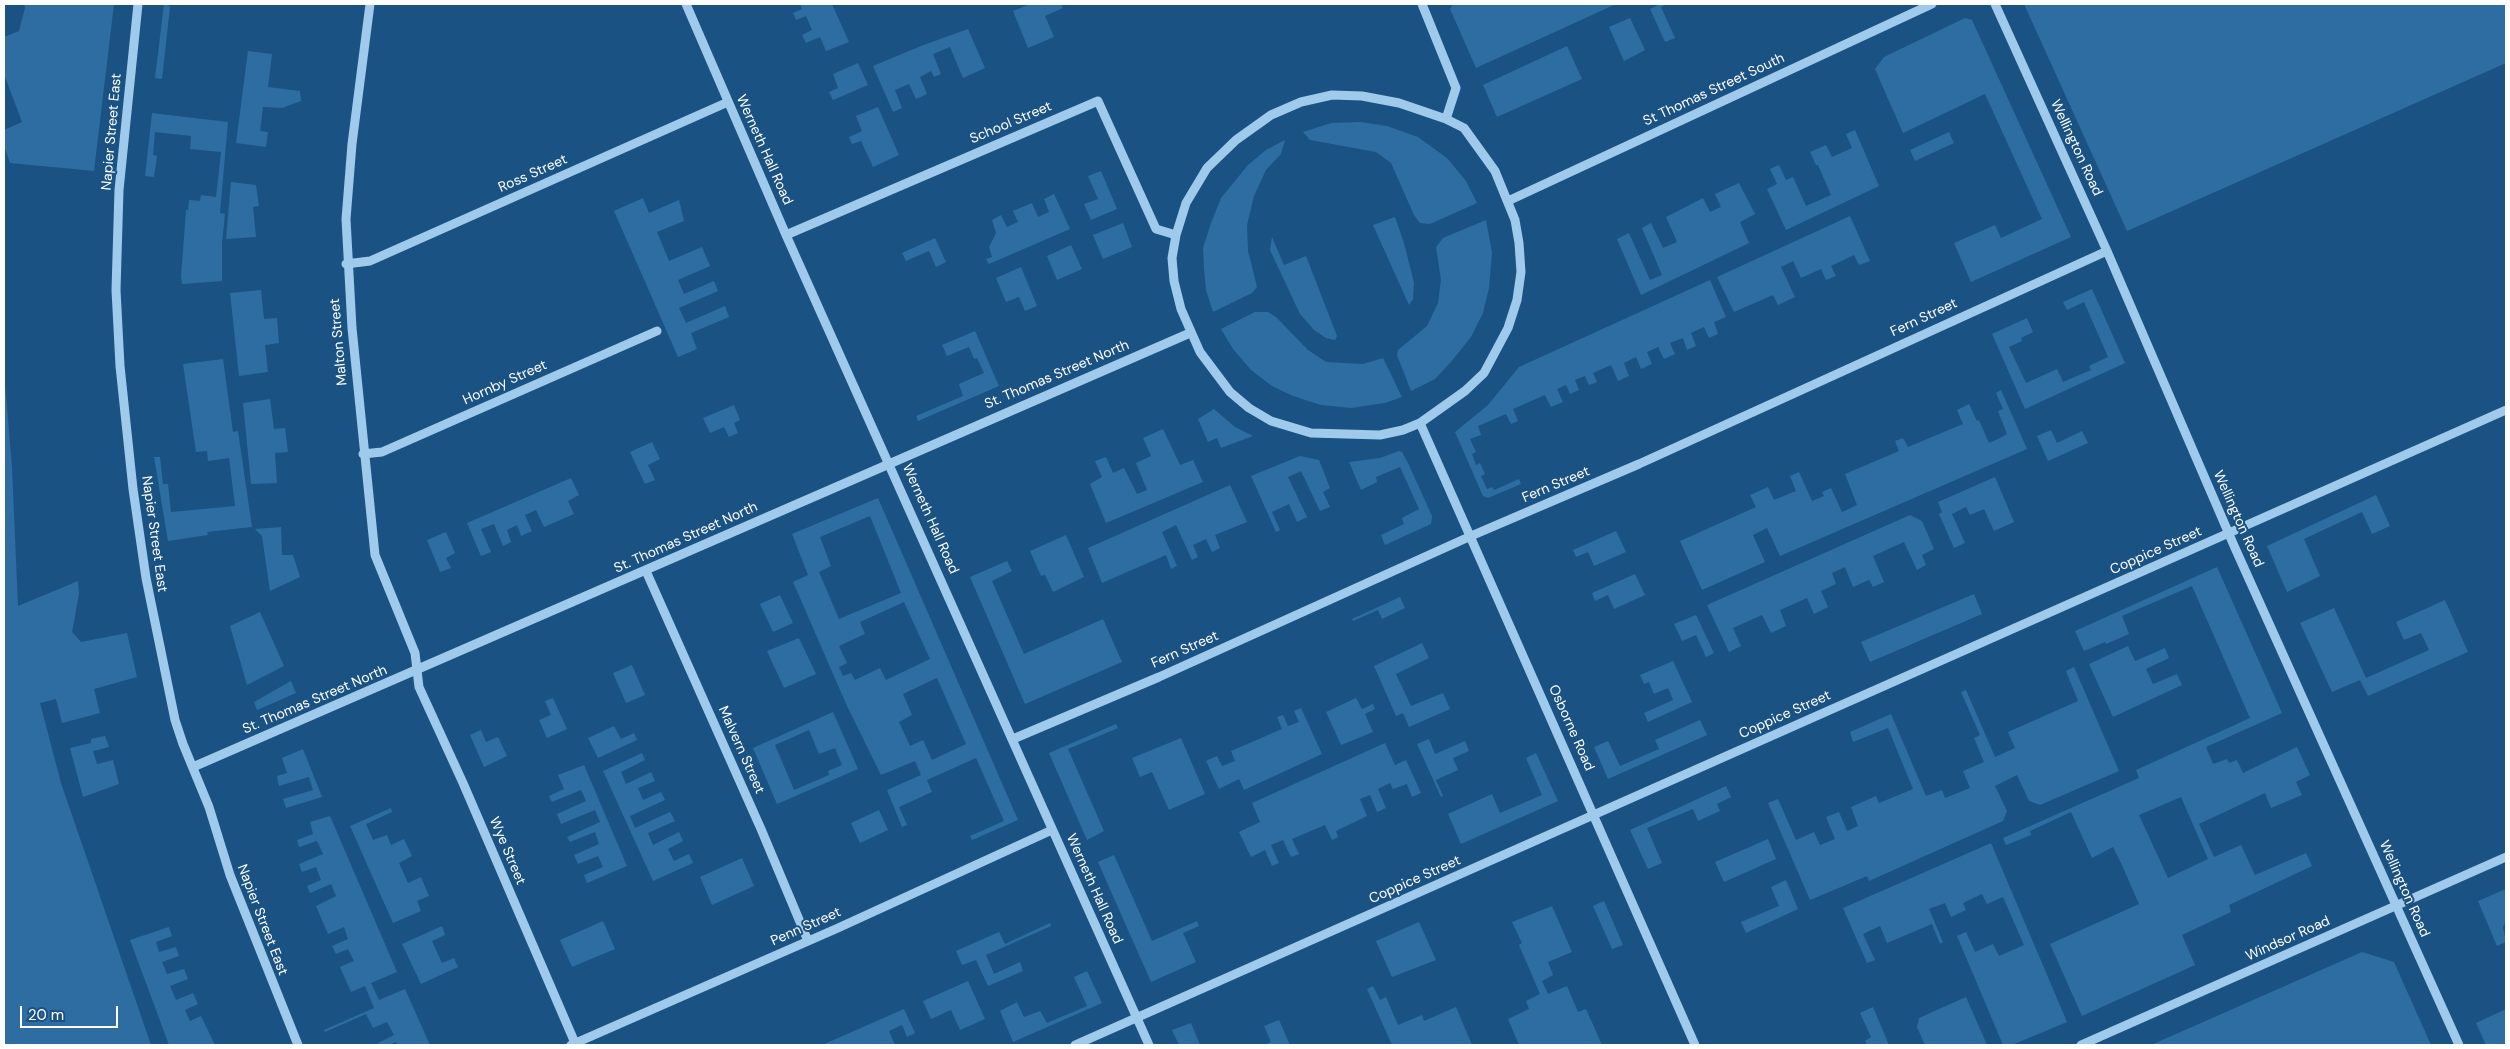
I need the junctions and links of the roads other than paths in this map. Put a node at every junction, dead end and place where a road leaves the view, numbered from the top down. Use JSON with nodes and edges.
{"nodes":[{"id":1,"x":138,"y":4,"type":"edge"},
{"id":2,"x":370,"y":4,"type":"edge"},
{"id":3,"x":686,"y":4,"type":"edge"},
{"id":4,"x":1422,"y":4,"type":"edge"},
{"id":5,"x":1932,"y":4,"type":"edge"},
{"id":6,"x":1995,"y":4,"type":"edge"},
{"id":7,"x":728,"y":102,"type":"junction"},
{"id":8,"x":1446,"y":119,"type":"junction"},
{"id":9,"x":1508,"y":201,"type":"junction"},
{"id":10,"x":786,"y":235,"type":"junction"},
{"id":11,"x":1176,"y":235,"type":"junction"},
{"id":12,"x":2107,"y":251,"type":"junction"},
{"id":13,"x":346,"y":264,"type":"junction"},
{"id":14,"x":657,"y":331,"type":"dead end"},
{"id":15,"x":1190,"y":333,"type":"junction"},
{"id":16,"x":2506,"y":410,"type":"edge"},
{"id":17,"x":1420,"y":423,"type":"junction"},
{"id":18,"x":364,"y":454,"type":"junction"},
{"id":19,"x":890,"y":463,"type":"junction"},
{"id":20,"x":2229,"y":534,"type":"junction"},
{"id":21,"x":1471,"y":536,"type":"junction"},
{"id":22,"x":646,"y":571,"type":"junction"},
{"id":23,"x":418,"y":670,"type":"junction"},
{"id":24,"x":1012,"y":739,"type":"junction"},
{"id":25,"x":193,"y":767,"type":"junction"},
{"id":26,"x":1596,"y":816,"type":"junction"},
{"id":27,"x":1052,"y":830,"type":"junction"},
{"id":28,"x":2506,"y":857,"type":"edge"},
{"id":29,"x":2397,"y":906,"type":"junction"},
{"id":30,"x":808,"y":941,"type":"junction"},
{"id":31,"x":1138,"y":1018,"type":"junction"},
{"id":32,"x":572,"y":1044,"type":"edge"},
{"id":33,"x":298,"y":1045,"type":"edge"},
{"id":34,"x":1075,"y":1045,"type":"edge"},
{"id":35,"x":1150,"y":1045,"type":"edge"},
{"id":36,"x":1695,"y":1045,"type":"edge"},
{"id":37,"x":2081,"y":1045,"type":"edge"},
{"id":38,"x":2459,"y":1045,"type":"edge"}],
"edges":[{"from":1,"to":25,"type":"street","name":"Napier Street East"},
{"from":2,"to":13,"type":"street","name":"Malton Street"},
{"from":3,"to":7,"type":"street","name":"Werneth Hall Road"},
{"from":4,"to":8,"type":"street"},
{"from":5,"to":9,"type":"street","name":"St Thomas Street South"},
{"from":6,"to":12,"type":"street","name":"Wellington Road"},
{"from":7,"to":10,"type":"street","name":"Werneth Hall Road"},
{"from":7,"to":13,"type":"street","name":"Ross Street"},
{"from":8,"to":9,"type":"street"},
{"from":8,"to":11,"type":"street"},
{"from":9,"to":17,"type":"street"},
{"from":10,"to":11,"type":"street","name":"School Street"},
{"from":10,"to":19,"type":"street","name":"Werneth Hall Road"},
{"from":11,"to":15,"type":"street"},
{"from":12,"to":20,"type":"street","name":"Wellington Road"},
{"from":12,"to":21,"type":"street","name":"Fern Street"},
{"from":13,"to":18,"type":"street","name":"Malton Street"},
{"from":14,"to":18,"type":"street","name":"Hornby Street"},
{"from":15,"to":17,"type":"street"},
{"from":15,"to":19,"type":"street","name":"St. Thomas Street North"},
{"from":16,"to":20,"type":"street","name":"Coppice Street"},
{"from":17,"to":21,"type":"street","name":"Osborne Road"},
{"from":18,"to":23,"type":"street","name":"Malton Street"},
{"from":19,"to":22,"type":"street","name":"St. Thomas Street North"},
{"from":19,"to":24,"type":"street","name":"Werneth Hall Road"},
{"from":20,"to":26,"type":"street","name":"Coppice Street"},
{"from":20,"to":29,"type":"street","name":"Wellington Road"},
{"from":21,"to":24,"type":"street","name":"Fern Street"},
{"from":21,"to":26,"type":"street","name":"Osborne Road"},
{"from":22,"to":23,"type":"street","name":"St. Thomas Street North"},
{"from":22,"to":30,"type":"street","name":"Malvern Street"},
{"from":23,"to":25,"type":"street","name":"St. Thomas Street North"},
{"from":23,"to":32,"type":"street","name":"Wye Street"},
{"from":24,"to":27,"type":"street","name":"Werneth Hall Road"},
{"from":25,"to":33,"type":"street","name":"Napier Street East"},
{"from":26,"to":31,"type":"street","name":"Coppice Street"},
{"from":26,"to":36,"type":"street","name":"Osborne Road"},
{"from":27,"to":30,"type":"street","name":"Penn Street"},
{"from":27,"to":31,"type":"street","name":"Werneth Hall Road"},
{"from":28,"to":29,"type":"street","name":"Windsor Road"},
{"from":29,"to":37,"type":"street","name":"Windsor Road"},
{"from":29,"to":38,"type":"street","name":"Wellington Road"},
{"from":30,"to":32,"type":"street","name":"Penn Street"},
{"from":31,"to":34,"type":"street","name":"Coppice Street"},
{"from":31,"to":35,"type":"street","name":"Werneth Hall Road"}]}
